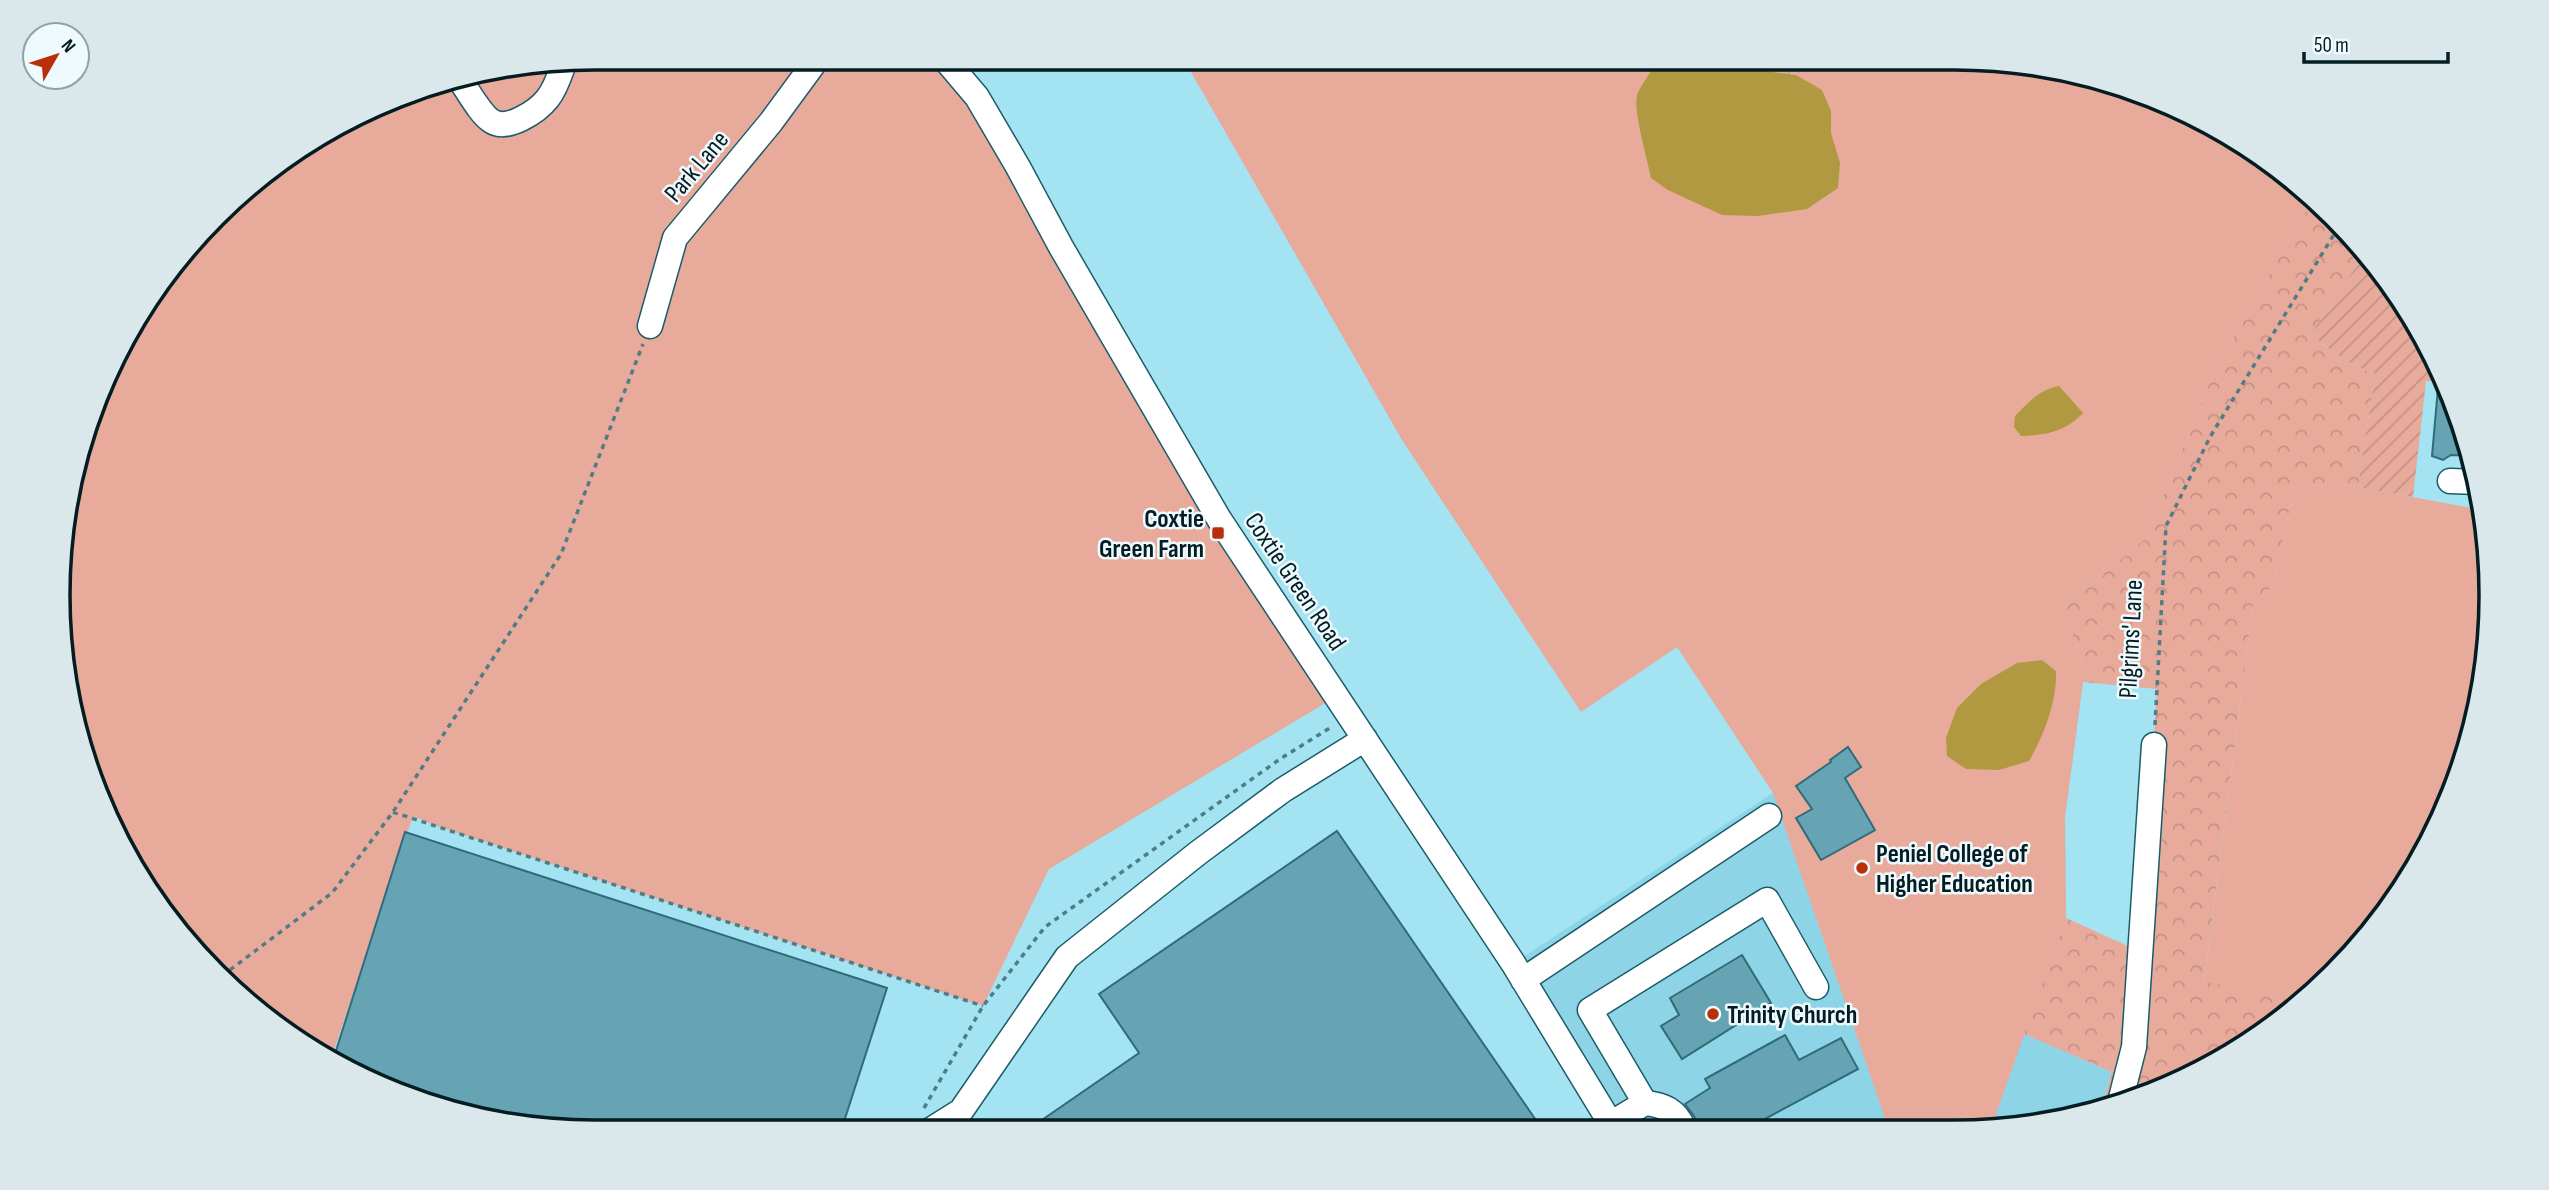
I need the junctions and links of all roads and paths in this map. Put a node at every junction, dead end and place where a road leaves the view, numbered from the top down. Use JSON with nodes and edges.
{"nodes":[{"id":1,"x":809,"y":70,"type":"edge"},
{"id":2,"x":954,"y":70,"type":"edge"},
{"id":3,"x":560,"y":71,"type":"edge"},
{"id":4,"x":465,"y":87,"type":"edge"},
{"id":5,"x":2334,"y":233,"type":"edge"},
{"id":6,"x":650,"y":326,"type":"joint"},
{"id":7,"x":2450,"y":481,"type":"dead end"},
{"id":8,"x":2466,"y":482,"type":"edge"},
{"id":9,"x":1365,"y":739,"type":"junction"},
{"id":10,"x":2154,"y":745,"type":"joint"},
{"id":11,"x":393,"y":812,"type":"junction"},
{"id":12,"x":1769,"y":816,"type":"dead end"},
{"id":13,"x":229,"y":971,"type":"edge"},
{"id":14,"x":1523,"y":980,"type":"junction"},
{"id":15,"x":1816,"y":988,"type":"dead end"},
{"id":16,"x":983,"y":1006,"type":"dead end"},
{"id":17,"x":2123,"y":1092,"type":"edge"},
{"id":18,"x":1645,"y":1102,"type":"junction"},
{"id":19,"x":947,"y":1120,"type":"edge"},
{"id":20,"x":1608,"y":1120,"type":"edge"},
{"id":21,"x":1620,"y":1120,"type":"edge"},
{"id":22,"x":1678,"y":1120,"type":"edge"}],
"edges":[{"from":1,"to":6,"type":"street","name":"Park Lane"},
{"from":2,"to":9,"type":"street","name":"Coxtie Green Road"},
{"from":3,"to":4,"type":"street"},
{"from":5,"to":10,"type":"path","name":"Pilgrims' Lane"},
{"from":6,"to":11,"type":"path"},
{"from":7,"to":8,"type":"street"},
{"from":9,"to":14,"type":"street","name":"Coxtie Green Road"},
{"from":9,"to":19,"type":"street"},
{"from":10,"to":17,"type":"street"},
{"from":11,"to":13,"type":"path"},
{"from":11,"to":16,"type":"path"},
{"from":12,"to":14,"type":"street"},
{"from":14,"to":20,"type":"street","name":"Coxtie Green Road"},
{"from":15,"to":18,"type":"street"},
{"from":18,"to":21,"type":"street"},
{"from":18,"to":22,"type":"street"}]}
